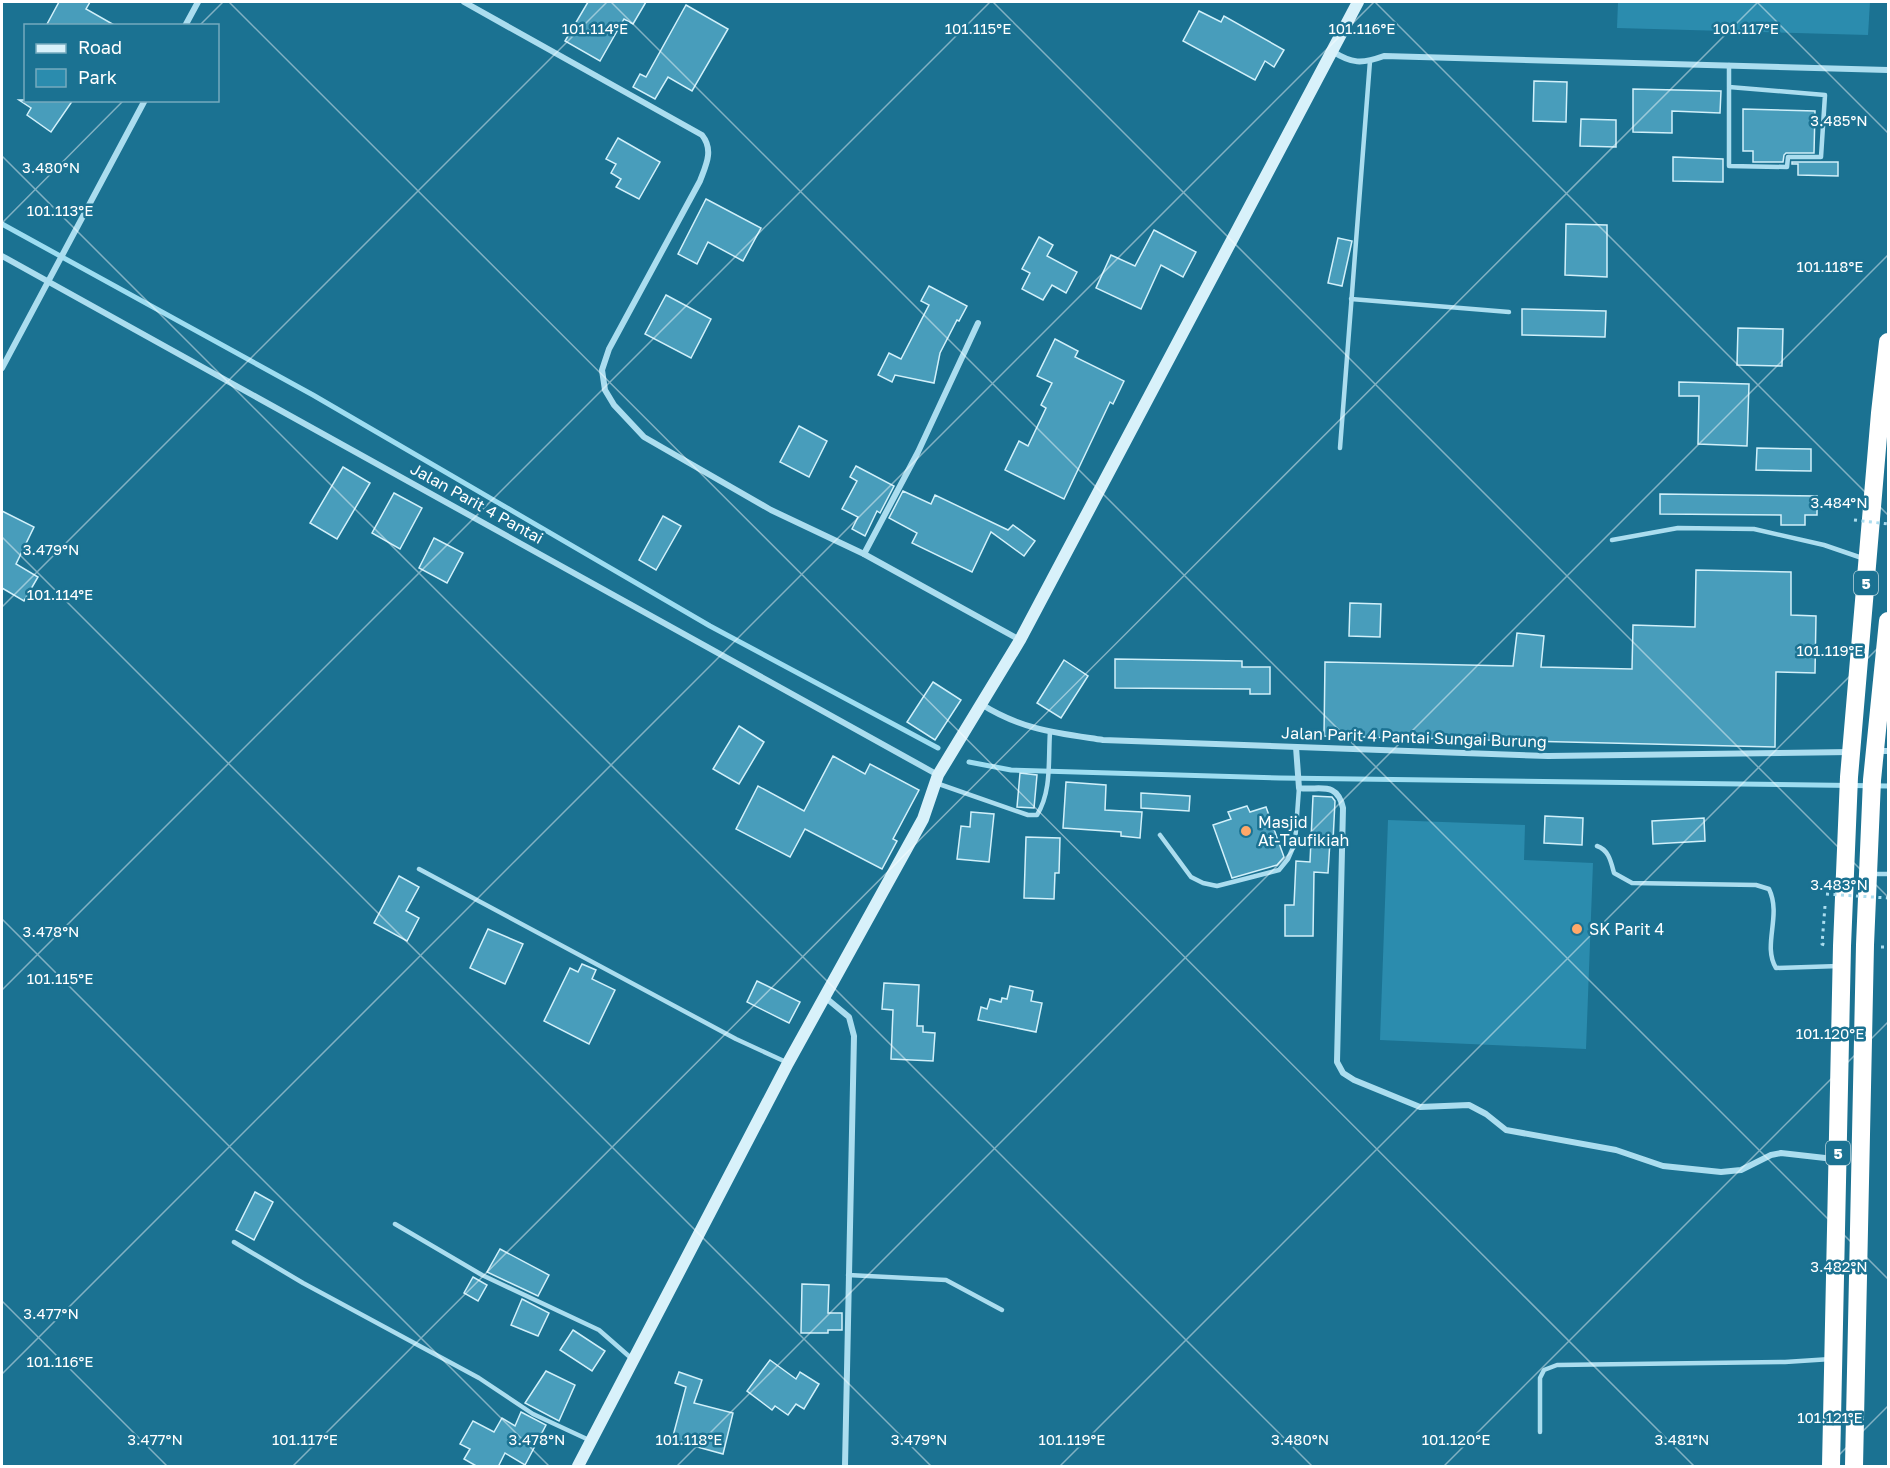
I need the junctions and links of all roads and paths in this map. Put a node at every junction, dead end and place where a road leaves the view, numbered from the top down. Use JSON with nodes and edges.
{"nodes":[{"id":1,"x":198,"y":2,"type":"edge"},
{"id":2,"x":464,"y":2,"type":"edge"},
{"id":3,"x":1358,"y":2,"type":"edge"},
{"id":4,"x":186,"y":24,"type":"edge"},
{"id":5,"x":1332,"y":50,"type":"junction"},
{"id":6,"x":1370,"y":61,"type":"junction"},
{"id":7,"x":1729,"y":65,"type":"junction"},
{"id":8,"x":1888,"y":70,"type":"edge"},
{"id":9,"x":1729,"y":87,"type":"junction"},
{"id":10,"x":144,"y":102,"type":"edge"},
{"id":11,"x":2,"y":256,"type":"edge"},
{"id":12,"x":47,"y":281,"type":"junction"},
{"id":13,"x":1351,"y":299,"type":"junction"},
{"id":14,"x":1509,"y":312,"type":"dead end"},
{"id":15,"x":978,"y":323,"type":"dead end"},
{"id":16,"x":1888,"y":342,"type":"edge"},
{"id":17,"x":2,"y":368,"type":"edge"},
{"id":18,"x":1340,"y":448,"type":"dead end"},
{"id":19,"x":1854,"y":520,"type":"dead end"},
{"id":20,"x":1888,"y":524,"type":"edge"},
{"id":21,"x":1612,"y":540,"type":"dead end"},
{"id":22,"x":864,"y":554,"type":"junction"},
{"id":23,"x":1868,"y":560,"type":"junction"},
{"id":24,"x":1888,"y":621,"type":"edge"},
{"id":25,"x":1020,"y":640,"type":"junction"},
{"id":26,"x":981,"y":704,"type":"junction"},
{"id":27,"x":1050,"y":732,"type":"junction"},
{"id":28,"x":1296,"y":747,"type":"junction"},
{"id":29,"x":1882,"y":751,"type":"edge"},
{"id":30,"x":1851,"y":752,"type":"junction"},
{"id":31,"x":937,"y":779,"type":"junction"},
{"id":32,"x":1299,"y":785,"type":"junction"},
{"id":33,"x":1160,"y":835,"type":"dead end"},
{"id":34,"x":1597,"y":846,"type":"dead end"},
{"id":35,"x":419,"y":869,"type":"dead end"},
{"id":36,"x":1868,"y":874,"type":"junction"},
{"id":37,"x":1888,"y":874,"type":"edge"},
{"id":38,"x":1888,"y":898,"type":"edge"},
{"id":39,"x":1822,"y":944,"type":"dead end"},
{"id":40,"x":1841,"y":966,"type":"junction"},
{"id":41,"x":826,"y":998,"type":"junction"},
{"id":42,"x":788,"y":1063,"type":"junction"},
{"id":43,"x":1838,"y":1159,"type":"junction"},
{"id":44,"x":395,"y":1224,"type":"dead end"},
{"id":45,"x":234,"y":1242,"type":"dead end"},
{"id":46,"x":848,"y":1275,"type":"junction"},
{"id":47,"x":1002,"y":1310,"type":"dead end"},
{"id":48,"x":1833,"y":1359,"type":"junction"},
{"id":49,"x":633,"y":1360,"type":"junction"},
{"id":50,"x":1540,"y":1432,"type":"dead end"},
{"id":51,"x":591,"y":1441,"type":"junction"},
{"id":52,"x":578,"y":1467,"type":"edge"},
{"id":53,"x":845,"y":1467,"type":"edge"},
{"id":54,"x":1831,"y":1467,"type":"edge"},
{"id":55,"x":1854,"y":1467,"type":"edge"}],
"edges":[{"from":1,"to":4,"type":"street"},
{"from":2,"to":22,"type":"street"},
{"from":3,"to":5,"type":"street"},
{"from":5,"to":6,"type":"street"},
{"from":5,"to":25,"type":"street"},
{"from":6,"to":7,"type":"street"},
{"from":6,"to":13,"type":"lane"},
{"from":7,"to":8,"type":"street"},
{"from":7,"to":9,"type":"lane"},
{"from":9,"to":9,"type":"lane"},
{"from":10,"to":12,"type":"street"},
{"from":11,"to":12,"type":"street","name":"Jalan Parit 4 Pantai"},
{"from":12,"to":17,"type":"street"},
{"from":12,"to":31,"type":"street","name":"Jalan Parit 4 Pantai"},
{"from":13,"to":14,"type":"lane"},
{"from":13,"to":18,"type":"lane"},
{"from":15,"to":22,"type":"street"},
{"from":16,"to":23,"type":"highway","number":"5"},
{"from":19,"to":20,"type":"path","bridge":true},
{"from":21,"to":23,"type":"lane"},
{"from":22,"to":25,"type":"street"},
{"from":23,"to":30,"type":"highway","number":"5"},
{"from":24,"to":29,"type":"highway","number":"5"},
{"from":25,"to":26,"type":"street"},
{"from":26,"to":27,"type":"street","name":"Jalan Parit 4 Pantai Sungai Burung"},
{"from":26,"to":31,"type":"street"},
{"from":27,"to":28,"type":"street","name":"Jalan Parit 4 Pantai Sungai Burung"},
{"from":27,"to":31,"type":"lane"},
{"from":28,"to":30,"type":"street","name":"Jalan Parit 4 Pantai Sungai Burung"},
{"from":28,"to":32,"type":"street"},
{"from":29,"to":36,"type":"highway","number":"5"},
{"from":30,"to":40,"type":"highway","number":"5"},
{"from":31,"to":41,"type":"street"},
{"from":32,"to":33,"type":"lane"},
{"from":32,"to":43,"type":"street"},
{"from":34,"to":40,"type":"lane"},
{"from":35,"to":42,"type":"lane"},
{"from":36,"to":37,"type":"lane"},
{"from":36,"to":55,"type":"highway","number":"5"},
{"from":38,"to":39,"type":"path","bridge":true},
{"from":40,"to":43,"type":"highway","number":"5"},
{"from":41,"to":42,"type":"street"},
{"from":41,"to":46,"type":"street"},
{"from":42,"to":49,"type":"street"},
{"from":43,"to":48,"type":"highway","number":"5"},
{"from":44,"to":49,"type":"lane"},
{"from":45,"to":51,"type":"lane"},
{"from":46,"to":47,"type":"lane"},
{"from":46,"to":53,"type":"street"},
{"from":48,"to":50,"type":"lane"},
{"from":48,"to":54,"type":"highway","number":"5"},
{"from":49,"to":51,"type":"street"},
{"from":51,"to":52,"type":"street"}]}
